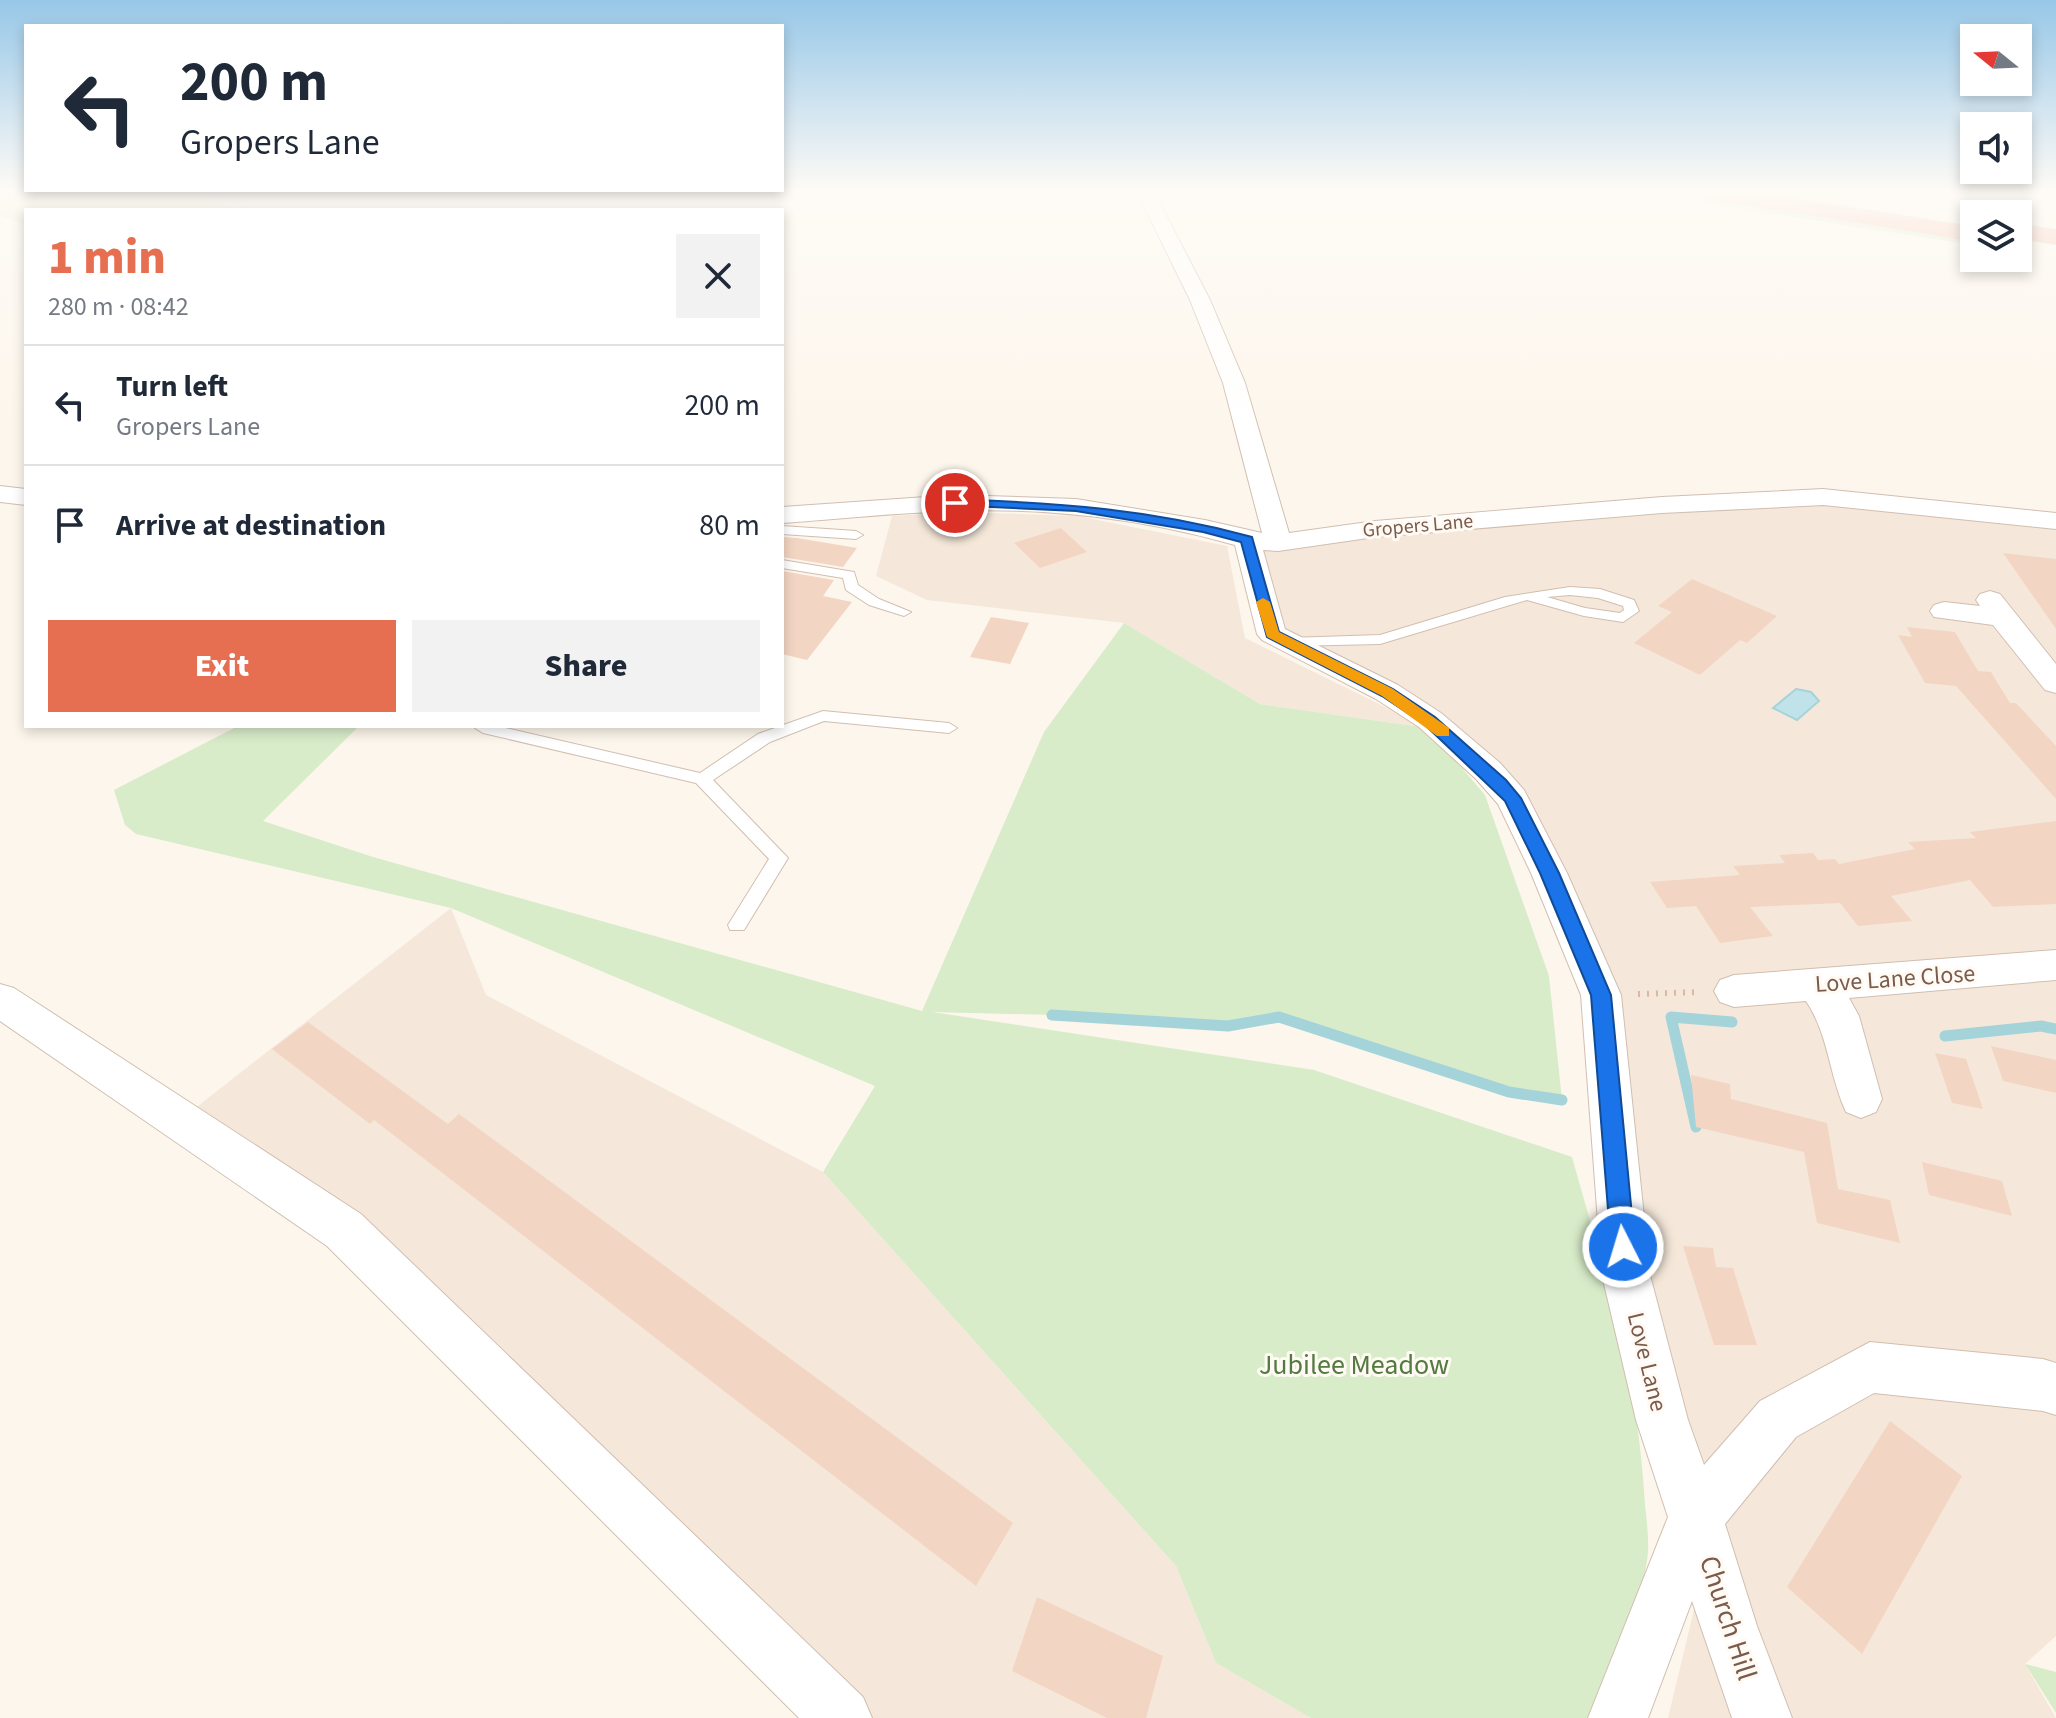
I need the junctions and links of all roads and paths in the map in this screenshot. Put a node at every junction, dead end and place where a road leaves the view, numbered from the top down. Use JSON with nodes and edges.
{"nodes":[{"id":1,"x":1186,"y":272,"type":"edge"},
{"id":2,"x":0,"y":494,"type":"edge"},
{"id":3,"x":24,"y":497,"type":"edge"},
{"id":4,"x":784,"y":515,"type":"edge"},
{"id":5,"x":2056,"y":521,"type":"edge"},
{"id":6,"x":784,"y":530,"type":"edge"},
{"id":7,"x":856,"y":535,"type":"dead end"},
{"id":8,"x":1262,"y":541,"type":"junction"},
{"id":9,"x":784,"y":564,"type":"edge"},
{"id":10,"x":1528,"y":596,"type":"junction"},
{"id":11,"x":1944,"y":611,"type":"dead end"},
{"id":12,"x":904,"y":612,"type":"dead end"},
{"id":13,"x":1289,"y":642,"type":"junction"},
{"id":14,"x":2056,"y":683,"type":"edge"},
{"id":15,"x":483,"y":728,"type":"edge"},
{"id":16,"x":949,"y":728,"type":"dead end"},
{"id":17,"x":702,"y":779,"type":"junction"},
{"id":18,"x":737,"y":925,"type":"dead end"},
{"id":19,"x":2056,"y":965,"type":"edge"},
{"id":20,"x":1817,"y":985,"type":"junction"},
{"id":21,"x":1734,"y":991,"type":"joint"},
{"id":22,"x":1601,"y":995,"type":"junction"},
{"id":23,"x":0,"y":1000,"type":"edge"},
{"id":24,"x":1861,"y":1099,"type":"dead end"},
{"id":25,"x":2056,"y":1389,"type":"edge"},
{"id":26,"x":1695,"y":1517,"type":"junction"},
{"id":27,"x":842,"y":1718,"type":"edge"},
{"id":28,"x":1618,"y":1718,"type":"edge"},
{"id":29,"x":1762,"y":1718,"type":"edge"}],
"edges":[{"from":1,"to":8,"type":"street","name":"Love Lane"},
{"from":2,"to":3,"type":"street"},
{"from":4,"to":8,"type":"street","name":"Gropers Lane"},
{"from":5,"to":8,"type":"street","name":"Gropers Lane"},
{"from":6,"to":7,"type":"lane"},
{"from":8,"to":13,"type":"street","name":"Love Lane"},
{"from":9,"to":12,"type":"lane"},
{"from":10,"to":10,"type":"lane"},
{"from":10,"to":13,"type":"lane"},
{"from":11,"to":14,"type":"street"},
{"from":13,"to":22,"type":"street","name":"Love Lane"},
{"from":15,"to":17,"type":"lane"},
{"from":16,"to":17,"type":"lane"},
{"from":17,"to":18,"type":"lane"},
{"from":19,"to":20,"type":"street","name":"Love Lane Close"},
{"from":20,"to":21,"type":"street","name":"Love Lane Close"},
{"from":20,"to":24,"type":"street"},
{"from":21,"to":22,"type":"path"},
{"from":22,"to":26,"type":"street","name":"Love Lane"},
{"from":23,"to":27,"type":"street"},
{"from":25,"to":26,"type":"street"},
{"from":26,"to":28,"type":"street"},
{"from":26,"to":29,"type":"street","name":"Church Hill"}]}
